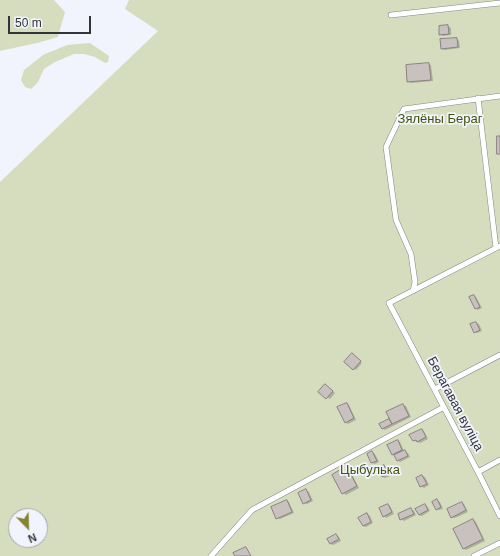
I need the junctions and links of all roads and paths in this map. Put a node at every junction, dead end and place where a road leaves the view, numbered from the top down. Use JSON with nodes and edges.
{"nodes":[{"id":1,"x":500,"y":3,"type":"edge"},
{"id":2,"x":391,"y":15,"type":"dead end"},
{"id":3,"x":500,"y":96,"type":"edge"},
{"id":4,"x":478,"y":98,"type":"junction"},
{"id":5,"x":498,"y":247,"type":"edge"},
{"id":6,"x":413,"y":291,"type":"junction"},
{"id":7,"x":500,"y":355,"type":"edge"},
{"id":8,"x":435,"y":389,"type":"junction"},
{"id":9,"x":444,"y":407,"type":"junction"},
{"id":10,"x":500,"y":460,"type":"edge"},
{"id":11,"x":478,"y":472,"type":"junction"},
{"id":12,"x":500,"y":516,"type":"edge"},
{"id":13,"x":500,"y":543,"type":"edge"},
{"id":14,"x":211,"y":556,"type":"edge"},
{"id":15,"x":474,"y":556,"type":"edge"}],
"edges":[{"from":1,"to":2,"type":"lane"},
{"from":3,"to":4,"type":"lane"},
{"from":4,"to":5,"type":"lane"},
{"from":4,"to":6,"type":"lane"},
{"from":5,"to":6,"type":"lane"},
{"from":6,"to":8,"type":"lane","name":"Берагавая вуліца"},
{"from":7,"to":8,"type":"lane"},
{"from":8,"to":9,"type":"lane","name":"Берагавая вуліца"},
{"from":9,"to":11,"type":"lane","name":"Берагавая вуліца"},
{"from":9,"to":14,"type":"lane"},
{"from":10,"to":11,"type":"lane"},
{"from":11,"to":12,"type":"lane","name":"Берагавая вуліца"},
{"from":13,"to":15,"type":"lane"}]}
